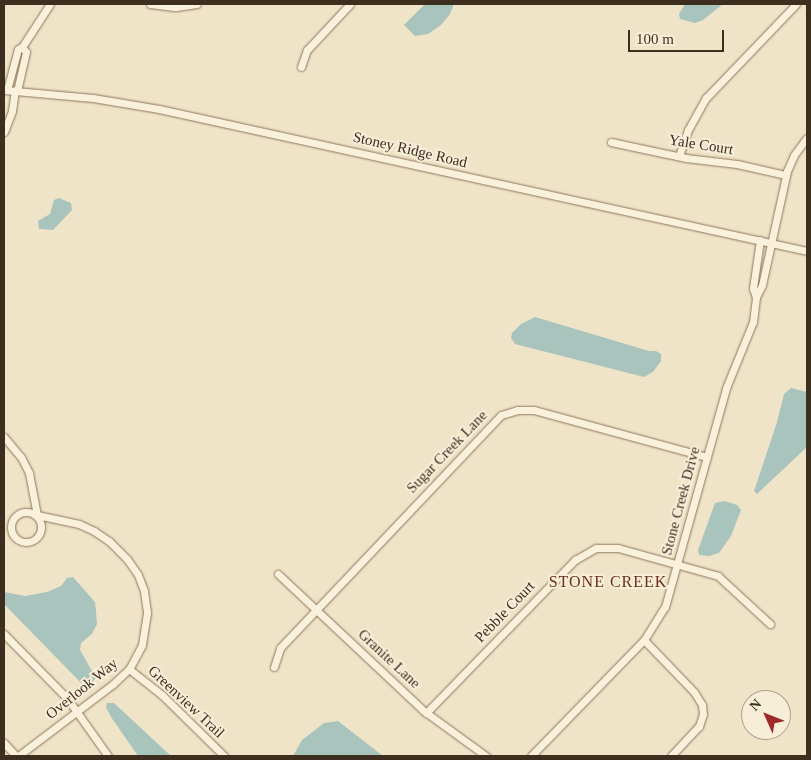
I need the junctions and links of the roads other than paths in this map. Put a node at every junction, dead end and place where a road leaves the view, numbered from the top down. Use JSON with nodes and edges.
{"nodes":[{"id":1,"x":50,"y":4,"type":"edge"},
{"id":2,"x":150,"y":4,"type":"edge"},
{"id":3,"x":197,"y":4,"type":"edge"},
{"id":4,"x":350,"y":4,"type":"edge"},
{"id":5,"x":796,"y":4,"type":"edge"},
{"id":6,"x":22,"y":47,"type":"junction"},
{"id":7,"x":301,"y":67,"type":"dead end"},
{"id":8,"x":5,"y":90,"type":"edge"},
{"id":9,"x":16,"y":90,"type":"junction"},
{"id":10,"x":4,"y":132,"type":"edge"},
{"id":11,"x":807,"y":138,"type":"edge"},
{"id":12,"x":611,"y":142,"type":"dead end"},
{"id":13,"x":679,"y":156,"type":"junction"},
{"id":14,"x":785,"y":176,"type":"junction"},
{"id":15,"x":760,"y":240,"type":"junction"},
{"id":16,"x":771,"y":243,"type":"junction"},
{"id":17,"x":807,"y":251,"type":"edge"},
{"id":18,"x":756,"y":297,"type":"junction"},
{"id":19,"x":4,"y":437,"type":"edge"},
{"id":20,"x":707,"y":456,"type":"junction"},
{"id":21,"x":37,"y":515,"type":"junction"},
{"id":22,"x":677,"y":565,"type":"junction"},
{"id":23,"x":278,"y":574,"type":"dead end"},
{"id":24,"x":316,"y":610,"type":"junction"},
{"id":25,"x":770,"y":624,"type":"dead end"},
{"id":26,"x":4,"y":634,"type":"edge"},
{"id":27,"x":644,"y":640,"type":"junction"},
{"id":28,"x":274,"y":667,"type":"dead end"},
{"id":29,"x":129,"y":669,"type":"junction"},
{"id":30,"x":77,"y":712,"type":"junction"},
{"id":31,"x":426,"y":713,"type":"junction"},
{"id":32,"x":4,"y":743,"type":"edge"},
{"id":33,"x":17,"y":756,"type":"edge"},
{"id":34,"x":108,"y":756,"type":"edge"},
{"id":35,"x":224,"y":756,"type":"edge"},
{"id":36,"x":486,"y":756,"type":"edge"},
{"id":37,"x":531,"y":756,"type":"edge"},
{"id":38,"x":670,"y":756,"type":"edge"}],
"edges":[{"from":1,"to":6,"type":"street"},
{"from":2,"to":3,"type":"street"},
{"from":4,"to":7,"type":"street"},
{"from":5,"to":13,"type":"street"},
{"from":6,"to":8,"type":"street"},
{"from":6,"to":9,"type":"street"},
{"from":8,"to":9,"type":"street","name":"Stoney Ridge Road"},
{"from":9,"to":10,"type":"street"},
{"from":9,"to":15,"type":"street","name":"Stoney Ridge Road"},
{"from":11,"to":14,"type":"street","name":"Stone Creek Drive"},
{"from":12,"to":13,"type":"street","name":"Yale Court"},
{"from":13,"to":14,"type":"street","name":"Yale Court"},
{"from":14,"to":16,"type":"street","name":"Stone Creek Drive"},
{"from":15,"to":16,"type":"street","name":"Stoney Ridge Road"},
{"from":15,"to":18,"type":"street","name":"Stone Creek Drive"},
{"from":16,"to":17,"type":"street","name":"Stoney Ridge Road"},
{"from":16,"to":18,"type":"street","name":"Stone Creek Drive"},
{"from":18,"to":20,"type":"street","name":"Stone Creek Drive"},
{"from":19,"to":21,"type":"street","name":"Overlook Way"},
{"from":20,"to":22,"type":"street","name":"Stone Creek Drive"},
{"from":20,"to":24,"type":"street","name":"Sugar Creek Lane"},
{"from":21,"to":21,"type":"street","name":"Overlook Way"},
{"from":21,"to":29,"type":"street","name":"Overlook Way"},
{"from":22,"to":25,"type":"street","name":"Pebble Court"},
{"from":22,"to":27,"type":"street","name":"Stone Creek Drive"},
{"from":22,"to":31,"type":"street","name":"Pebble Court"},
{"from":23,"to":24,"type":"street","name":"Granite Lane"},
{"from":24,"to":28,"type":"street","name":"Sugar Creek Lane"},
{"from":24,"to":31,"type":"street","name":"Granite Lane"},
{"from":26,"to":30,"type":"street"},
{"from":27,"to":37,"type":"street","name":"Stone Creek Drive"},
{"from":27,"to":38,"type":"street"},
{"from":29,"to":30,"type":"street","name":"Overlook Way"},
{"from":29,"to":35,"type":"street","name":"Greenview Trail"},
{"from":30,"to":33,"type":"street","name":"Overlook Way"},
{"from":30,"to":34,"type":"street"},
{"from":31,"to":36,"type":"street","name":"Granite Lane"},
{"from":32,"to":33,"type":"street"}]}
